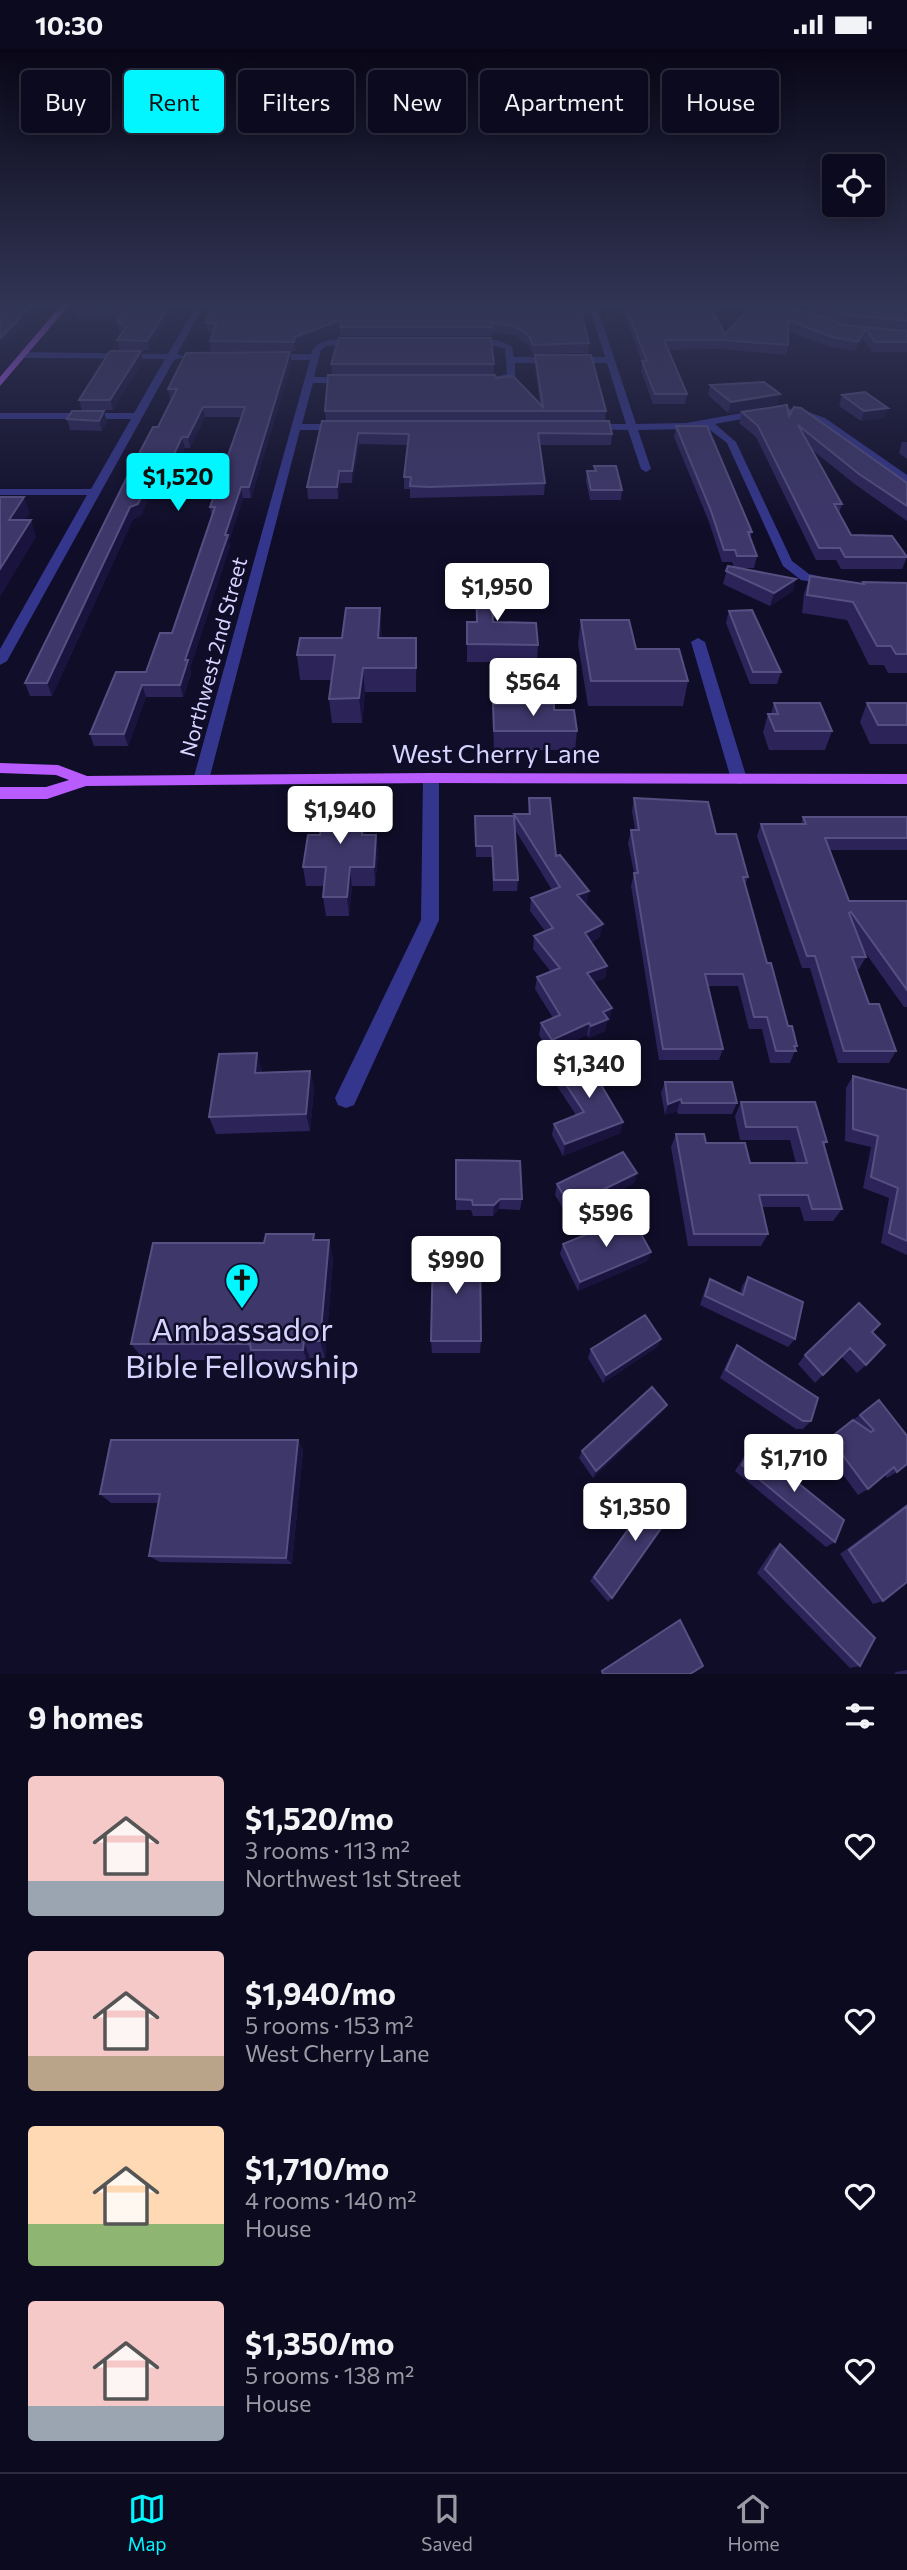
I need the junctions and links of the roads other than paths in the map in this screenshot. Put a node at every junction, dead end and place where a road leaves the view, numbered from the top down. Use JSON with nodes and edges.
{"nodes":[{"id":1,"x":158,"y":379,"type":"edge"},
{"id":2,"x":492,"y":379,"type":"edge"},
{"id":3,"x":615,"y":379,"type":"edge"},
{"id":4,"x":308,"y":380,"type":"joint"},
{"id":5,"x":364,"y":380,"type":"edge"},
{"id":6,"x":481,"y":380,"type":"edge"},
{"id":7,"x":0,"y":415,"type":"edge"},
{"id":8,"x":137,"y":416,"type":"junction"},
{"id":9,"x":708,"y":423,"type":"junction"},
{"id":10,"x":295,"y":427,"type":"junction"},
{"id":11,"x":351,"y":427,"type":"edge"},
{"id":12,"x":575,"y":427,"type":"edge"},
{"id":13,"x":632,"y":427,"type":"junction"},
{"id":14,"x":646,"y":469,"type":"dead end"},
{"id":15,"x":907,"y":480,"type":"edge"},
{"id":16,"x":0,"y":492,"type":"edge"},
{"id":17,"x":94,"y":492,"type":"junction"},
{"id":18,"x":841,"y":585,"type":"edge"},
{"id":19,"x":698,"y":642,"type":"dead end"},
{"id":20,"x":0,"y":661,"type":"edge"},
{"id":21,"x":0,"y":768,"type":"edge"},
{"id":22,"x":431,"y":778,"type":"junction"},
{"id":23,"x":739,"y":779,"type":"junction"},
{"id":24,"x":907,"y":779,"type":"edge"},
{"id":25,"x":201,"y":780,"type":"junction"},
{"id":26,"x":85,"y":781,"type":"junction"},
{"id":27,"x":0,"y":793,"type":"edge"},
{"id":28,"x":346,"y":1098,"type":"dead end"}],
"edges":[{"from":1,"to":8,"type":"street"},
{"from":2,"to":6,"type":"street"},
{"from":3,"to":13,"type":"street"},
{"from":4,"to":5,"type":"street"},
{"from":4,"to":10,"type":"street","name":"Northwest 2nd Street"},
{"from":7,"to":8,"type":"street"},
{"from":8,"to":17,"type":"street"},
{"from":9,"to":13,"type":"street"},
{"from":9,"to":15,"type":"street"},
{"from":9,"to":18,"type":"street"},
{"from":10,"to":11,"type":"street"},
{"from":10,"to":25,"type":"street","name":"Northwest 2nd Street"},
{"from":12,"to":13,"type":"street"},
{"from":13,"to":14,"type":"street"},
{"from":16,"to":17,"type":"street"},
{"from":17,"to":20,"type":"street"},
{"from":19,"to":23,"type":"street"},
{"from":21,"to":26,"type":"main road","name":"West Cherry Lane"},
{"from":22,"to":23,"type":"main road","name":"West Cherry Lane"},
{"from":22,"to":25,"type":"main road","name":"West Cherry Lane"},
{"from":22,"to":28,"type":"street"},
{"from":23,"to":24,"type":"main road","name":"West Cherry Lane"},
{"from":25,"to":26,"type":"main road","name":"West Cherry Lane"},
{"from":26,"to":27,"type":"main road","name":"West Cherry Lane"}]}
